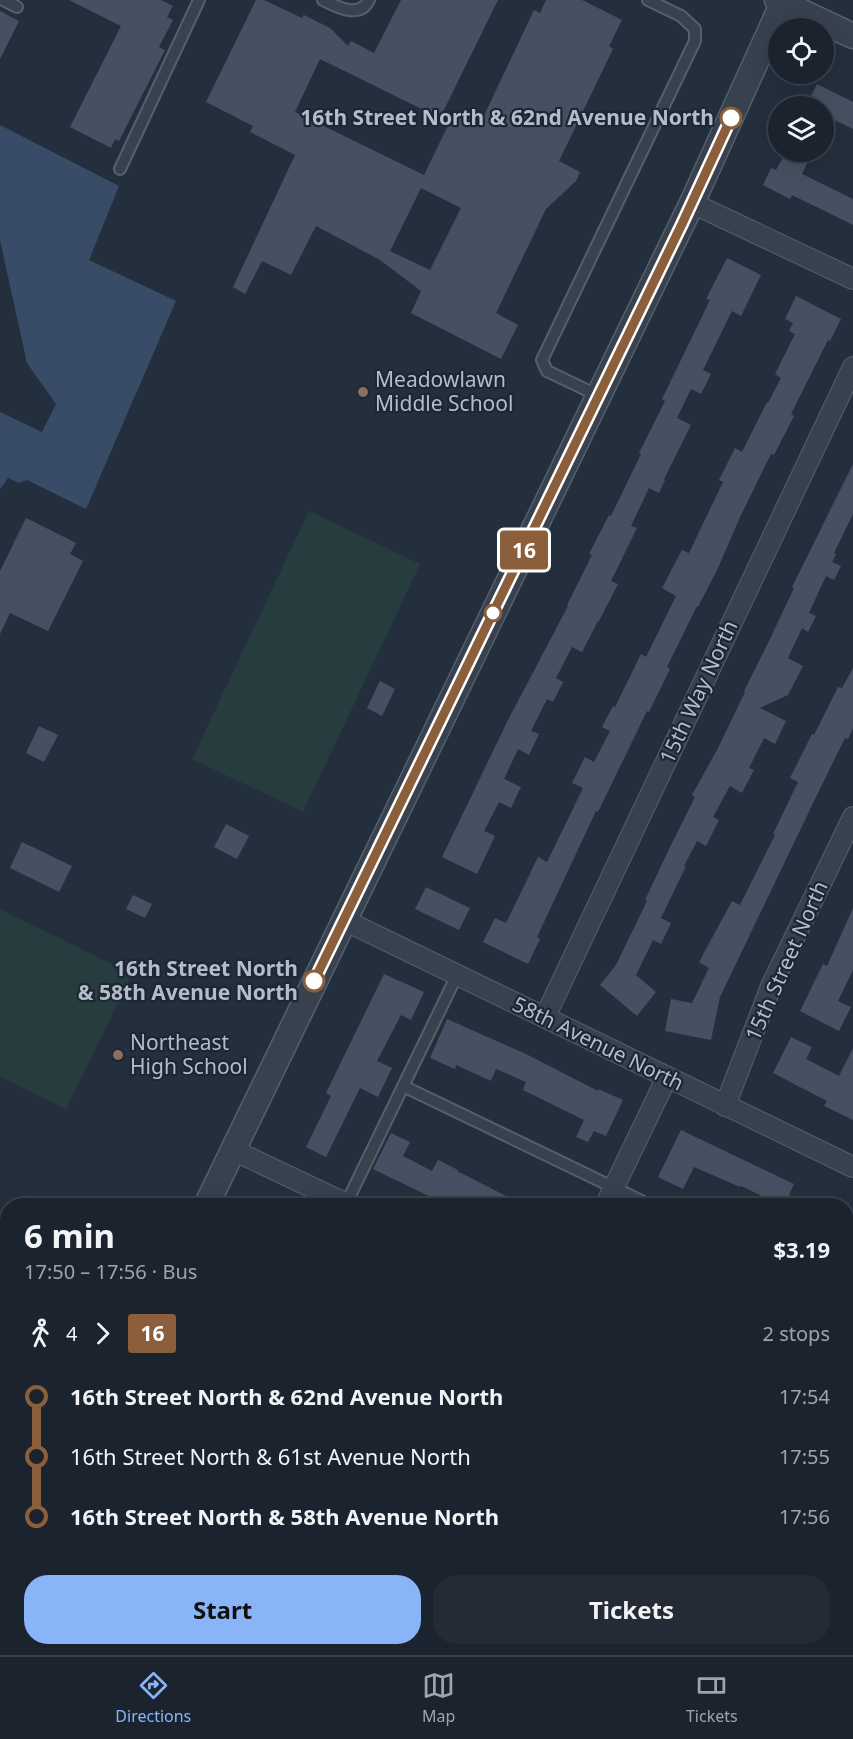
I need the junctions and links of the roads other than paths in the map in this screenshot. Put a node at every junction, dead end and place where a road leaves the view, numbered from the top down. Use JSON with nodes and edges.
{"nodes":[{"id":1,"x":3,"y":0,"type":"edge"},
{"id":2,"x":199,"y":0,"type":"edge"},
{"id":3,"x":323,"y":0,"type":"edge"},
{"id":4,"x":369,"y":0,"type":"edge"},
{"id":5,"x":648,"y":0,"type":"edge"},
{"id":6,"x":783,"y":1,"type":"edge"},
{"id":7,"x":17,"y":7,"type":"dead end"},
{"id":8,"x":853,"y":36,"type":"edge"},
{"id":9,"x":120,"y":169,"type":"dead end"},
{"id":10,"x":692,"y":203,"type":"junction"},
{"id":11,"x":853,"y":279,"type":"edge"},
{"id":12,"x":853,"y":367,"type":"edge"},
{"id":13,"x":598,"y":396,"type":"junction"},
{"id":14,"x":853,"y":817,"type":"edge"},
{"id":15,"x":344,"y":920,"type":"junction"},
{"id":16,"x":457,"y":975,"type":"junction"},
{"id":17,"x":545,"y":1017,"type":"junction"},
{"id":18,"x":667,"y":1077,"type":"junction"},
{"id":19,"x":403,"y":1086,"type":"junction"},
{"id":20,"x":725,"y":1106,"type":"junction"},
{"id":21,"x":233,"y":1150,"type":"junction"},
{"id":22,"x":853,"y":1167,"type":"edge"},
{"id":23,"x":614,"y":1188,"type":"junction"},
{"id":24,"x":210,"y":1198,"type":"edge"},
{"id":25,"x":333,"y":1198,"type":"edge"},
{"id":26,"x":351,"y":1198,"type":"edge"},
{"id":27,"x":609,"y":1198,"type":"edge"},
{"id":28,"x":635,"y":1198,"type":"edge"}],
"edges":[{"from":1,"to":7,"type":"lane"},
{"from":2,"to":9,"type":"lane"},
{"from":3,"to":4,"type":"lane"},
{"from":5,"to":13,"type":"lane"},
{"from":6,"to":8,"type":"street"},
{"from":6,"to":10,"type":"street"},
{"from":10,"to":11,"type":"street"},
{"from":10,"to":13,"type":"street"},
{"from":12,"to":17,"type":"street","name":"15th Way North"},
{"from":13,"to":15,"type":"street"},
{"from":14,"to":20,"type":"street","name":"15th Street North"},
{"from":15,"to":16,"type":"street","name":"58th Avenue North"},
{"from":15,"to":21,"type":"street"},
{"from":16,"to":17,"type":"street","name":"58th Avenue North"},
{"from":16,"to":19,"type":"lane"},
{"from":17,"to":18,"type":"street","name":"58th Avenue North"},
{"from":18,"to":20,"type":"street","name":"58th Avenue North"},
{"from":18,"to":23,"type":"street"},
{"from":19,"to":23,"type":"lane"},
{"from":19,"to":26,"type":"lane"},
{"from":20,"to":22,"type":"street","name":"58th Avenue North"},
{"from":21,"to":24,"type":"street"},
{"from":21,"to":25,"type":"street"},
{"from":23,"to":27,"type":"street"},
{"from":23,"to":28,"type":"lane"}]}
